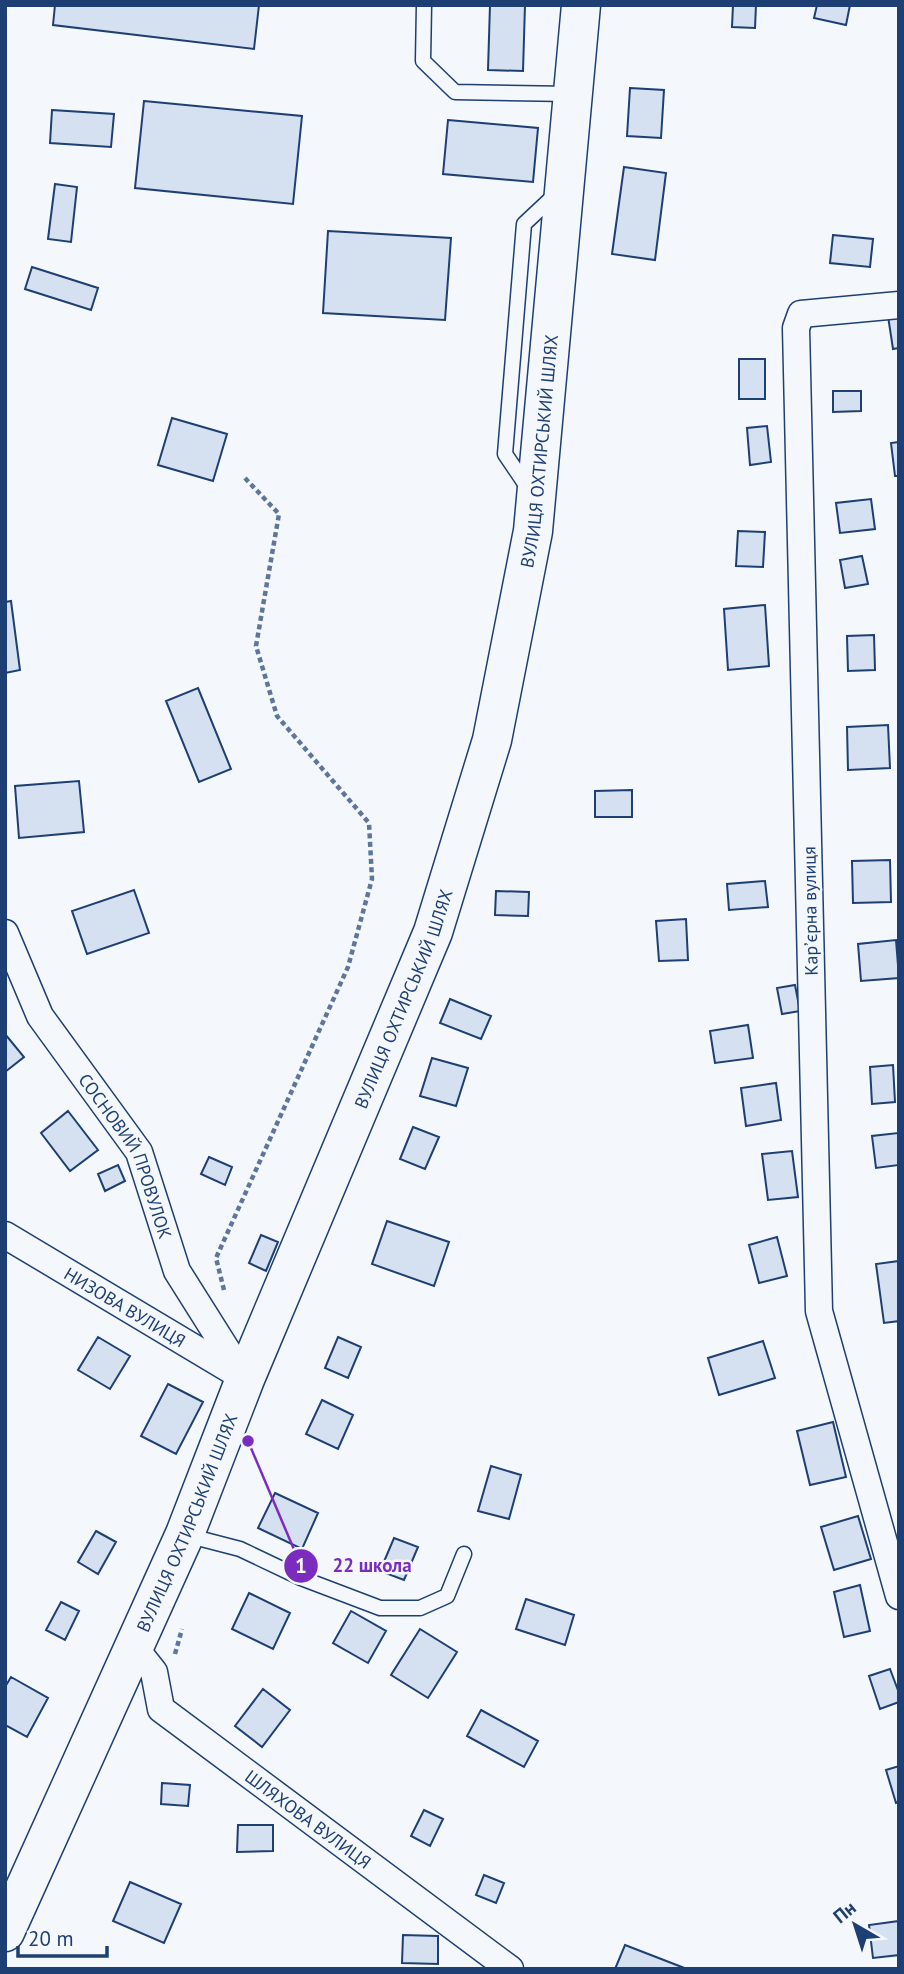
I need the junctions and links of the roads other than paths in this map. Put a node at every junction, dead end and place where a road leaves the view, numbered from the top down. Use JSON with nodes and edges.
{"nodes":[{"id":1,"x":424,"y":5,"type":"edge"},
{"id":2,"x":581,"y":5,"type":"edge"},
{"id":3,"x":573,"y":94,"type":"junction"},
{"id":4,"x":899,"y":305,"type":"edge"},
{"id":5,"x":5,"y":933,"type":"edge"},
{"id":6,"x":5,"y":1235,"type":"edge"},
{"id":7,"x":245,"y":1379,"type":"junction"},
{"id":8,"x":184,"y":1534,"type":"junction"},
{"id":9,"x":464,"y":1553,"type":"dead end"},
{"id":10,"x":899,"y":1596,"type":"edge"},
{"id":11,"x":135,"y":1648,"type":"junction"},
{"id":12,"x":5,"y":1932,"type":"edge"},
{"id":13,"x":510,"y":1969,"type":"edge"}],
"edges":[{"from":1,"to":3,"type":"lane"},
{"from":2,"to":3,"type":"main road","name":"ВУЛИЦЯ ОХТИРСЬКИЙ ШЛЯХ"},
{"from":3,"to":7,"type":"main road","name":"ВУЛИЦЯ ОХТИРСЬКИЙ ШЛЯХ"},
{"from":4,"to":10,"type":"street","name":"Карʼєрна вулиця"},
{"from":5,"to":7,"type":"street","name":"СОСНОВИЙ ПРОВУЛОК"},
{"from":6,"to":7,"type":"street","name":"НИЗОВА ВУЛИЦЯ"},
{"from":7,"to":8,"type":"main road","name":"ВУЛИЦЯ ОХТИРСЬКИЙ ШЛЯХ"},
{"from":8,"to":9,"type":"lane"},
{"from":8,"to":11,"type":"main road","name":"ВУЛИЦЯ ОХТИРСЬКИЙ ШЛЯХ"},
{"from":11,"to":12,"type":"main road","name":"ВУЛИЦЯ ОХТИРСЬКИЙ ШЛЯХ"},
{"from":11,"to":13,"type":"street","name":"ШЛЯХОВА ВУЛИЦЯ"}]}
